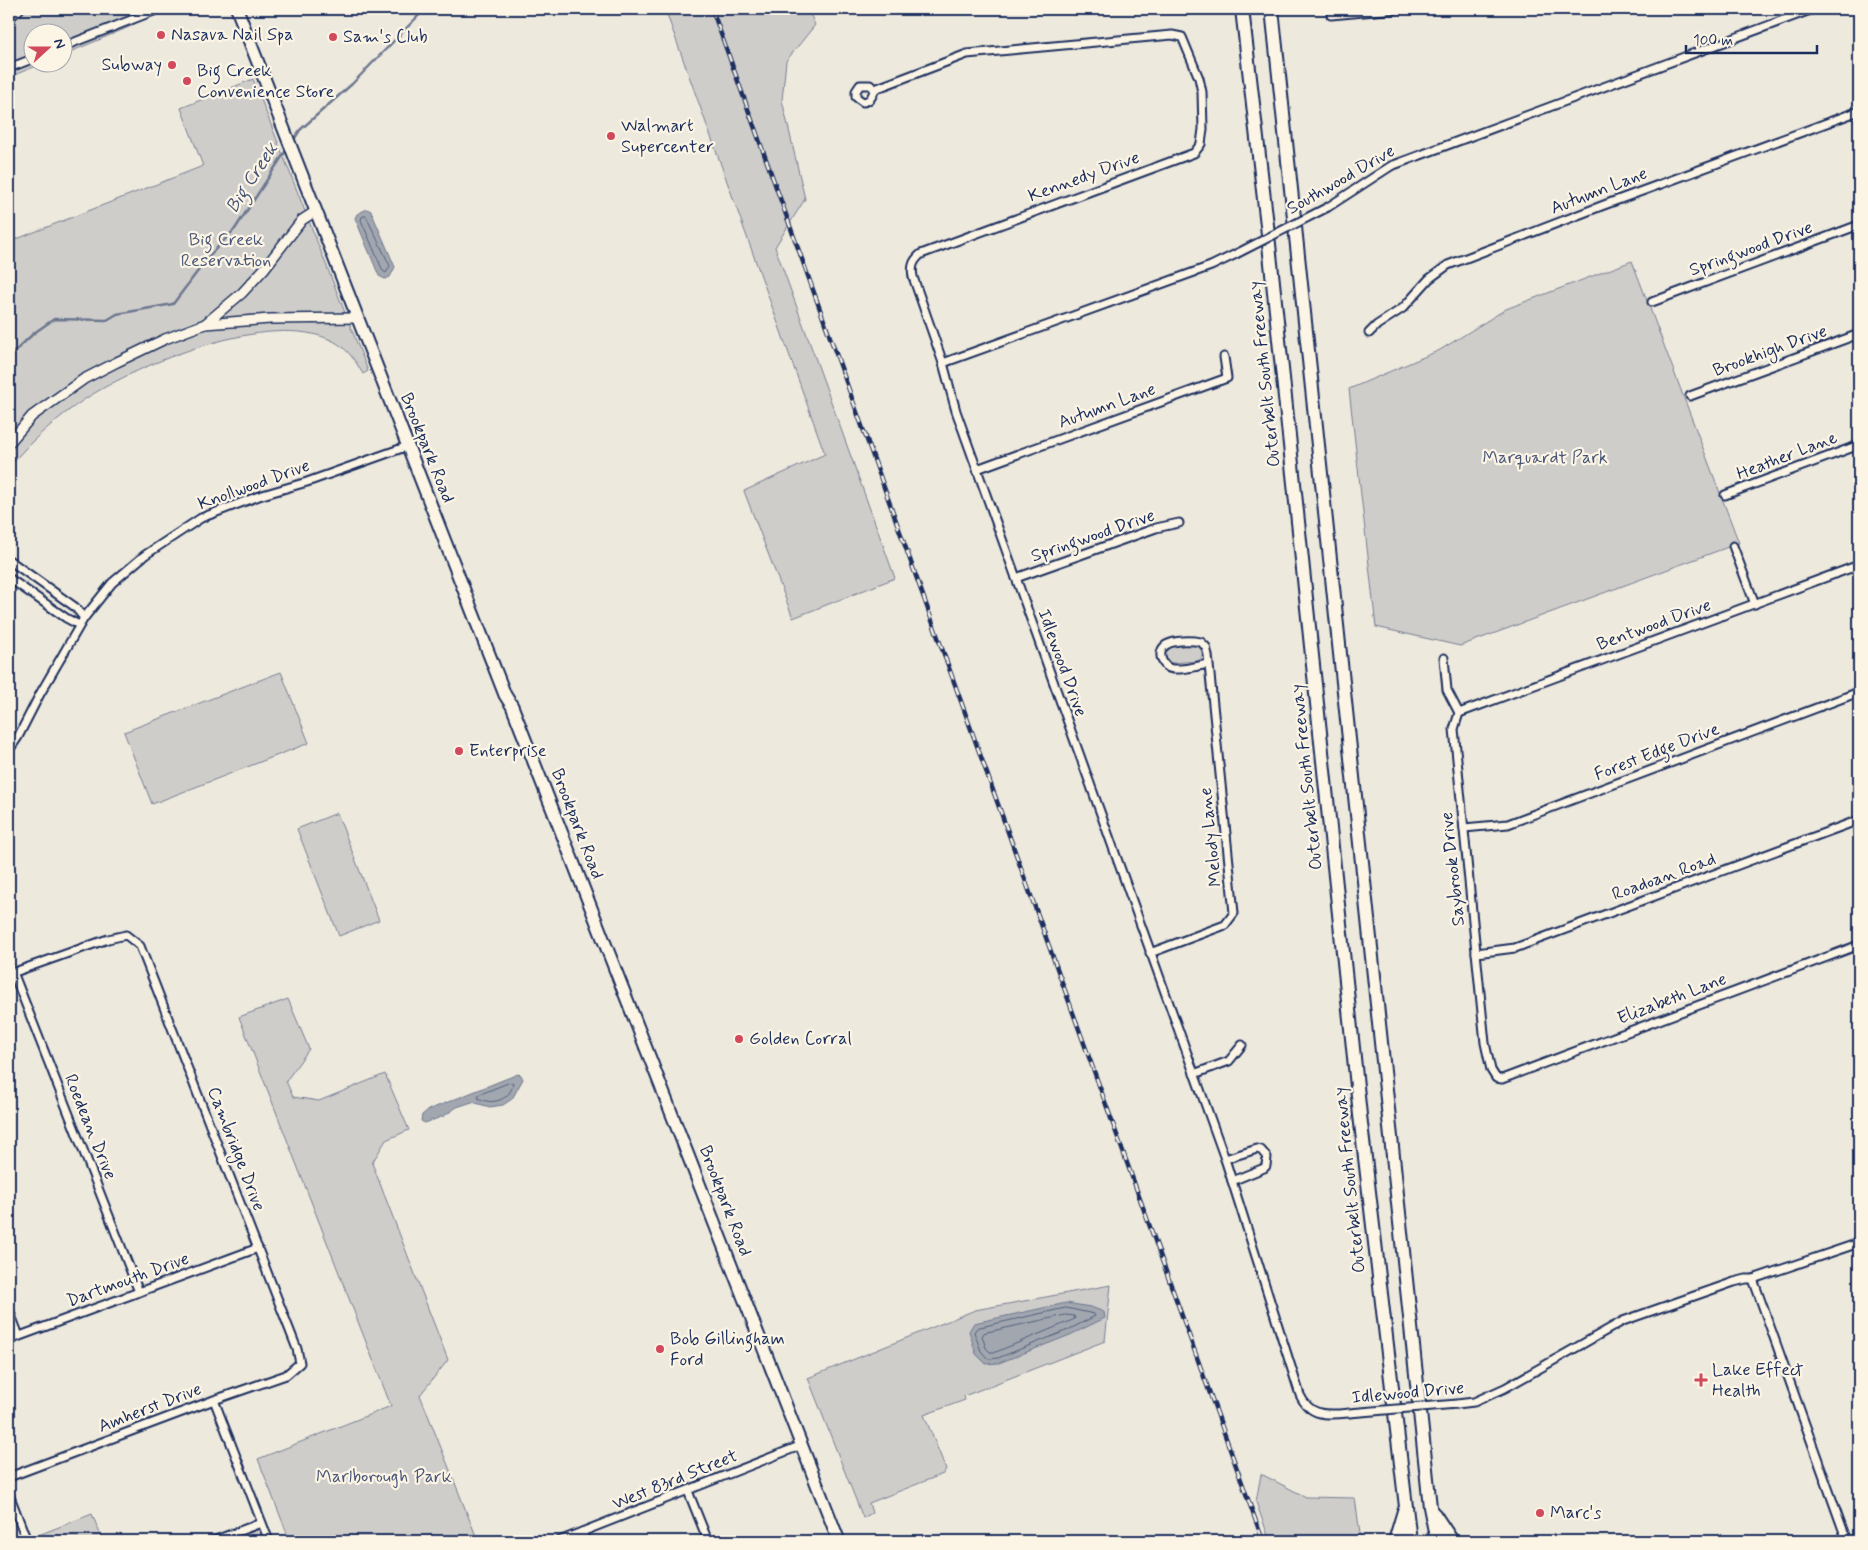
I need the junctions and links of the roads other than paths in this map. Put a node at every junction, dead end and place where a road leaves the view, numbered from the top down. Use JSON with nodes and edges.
{"nodes":[{"id":1,"x":18,"y":9,"type":"edge"},
{"id":2,"x":159,"y":9,"type":"edge"},
{"id":3,"x":237,"y":9,"type":"edge"},
{"id":4,"x":1242,"y":9,"type":"edge"},
{"id":5,"x":1272,"y":9,"type":"edge"},
{"id":6,"x":1397,"y":9,"type":"edge"},
{"id":7,"x":1813,"y":9,"type":"edge"},
{"id":8,"x":1331,"y":15,"type":"dead end"},
{"id":9,"x":9,"y":16,"type":"edge"},
{"id":10,"x":72,"y":43,"type":"edge"},
{"id":11,"x":22,"y":63,"type":"edge"},
{"id":12,"x":9,"y":68,"type":"edge"},
{"id":13,"x":875,"y":89,"type":"dead end"},
{"id":14,"x":1859,"y":111,"type":"edge"},
{"id":15,"x":316,"y":211,"type":"junction"},
{"id":16,"x":1859,"y":225,"type":"edge"},
{"id":17,"x":914,"y":260,"type":"joint"},
{"id":18,"x":1652,"y":302,"type":"dead end"},
{"id":19,"x":357,"y":318,"type":"junction"},
{"id":20,"x":205,"y":324,"type":"junction"},
{"id":21,"x":1370,"y":333,"type":"dead end"},
{"id":22,"x":1859,"y":334,"type":"edge"},
{"id":23,"x":1224,"y":357,"type":"dead end"},
{"id":24,"x":943,"y":363,"type":"junction"},
{"id":25,"x":1690,"y":396,"type":"dead end"},
{"id":26,"x":9,"y":443,"type":"edge"},
{"id":27,"x":1859,"y":445,"type":"edge"},
{"id":28,"x":408,"y":446,"type":"junction"},
{"id":29,"x":977,"y":469,"type":"junction"},
{"id":30,"x":1725,"y":495,"type":"dead end"},
{"id":31,"x":1180,"y":523,"type":"dead end"},
{"id":32,"x":1733,"y":546,"type":"dead end"},
{"id":33,"x":9,"y":560,"type":"edge"},
{"id":34,"x":1859,"y":565,"type":"edge"},
{"id":35,"x":9,"y":578,"type":"edge"},
{"id":36,"x":1016,"y":578,"type":"junction"},
{"id":37,"x":41,"y":583,"type":"junction"},
{"id":38,"x":33,"y":595,"type":"junction"},
{"id":39,"x":1755,"y":604,"type":"junction"},
{"id":40,"x":84,"y":618,"type":"junction"},
{"id":41,"x":79,"y":625,"type":"junction"},
{"id":42,"x":1444,"y":658,"type":"dead end"},
{"id":43,"x":1208,"y":664,"type":"junction"},
{"id":44,"x":1859,"y":692,"type":"edge"},
{"id":45,"x":1459,"y":713,"type":"junction"},
{"id":46,"x":9,"y":750,"type":"edge"},
{"id":47,"x":1859,"y":820,"type":"edge"},
{"id":48,"x":1464,"y":828,"type":"junction"},
{"id":49,"x":1859,"y":945,"type":"edge"},
{"id":50,"x":1150,"y":953,"type":"junction"},
{"id":51,"x":1476,"y":953,"type":"junction"},
{"id":52,"x":11,"y":973,"type":"edge"},
{"id":53,"x":1242,"y":1045,"type":"dead end"},
{"id":54,"x":1194,"y":1074,"type":"junction"},
{"id":55,"x":1496,"y":1078,"type":"joint"},
{"id":56,"x":1225,"y":1159,"type":"junction"},
{"id":57,"x":1232,"y":1181,"type":"junction"},
{"id":58,"x":1859,"y":1243,"type":"edge"},
{"id":59,"x":258,"y":1248,"type":"junction"},
{"id":60,"x":1753,"y":1279,"type":"junction"},
{"id":61,"x":139,"y":1292,"type":"junction"},
{"id":62,"x":9,"y":1310,"type":"edge"},
{"id":63,"x":19,"y":1336,"type":"junction"},
{"id":64,"x":9,"y":1340,"type":"edge"},
{"id":65,"x":300,"y":1363,"type":"joint"},
{"id":66,"x":214,"y":1400,"type":"junction"},
{"id":67,"x":802,"y":1445,"type":"junction"},
{"id":68,"x":9,"y":1477,"type":"edge"},
{"id":69,"x":688,"y":1491,"type":"junction"},
{"id":70,"x":9,"y":1494,"type":"edge"},
{"id":71,"x":1405,"y":1506,"type":"junction"},
{"id":72,"x":1430,"y":1507,"type":"junction"},
{"id":73,"x":261,"y":1523,"type":"junction"},
{"id":74,"x":582,"y":1532,"type":"junction"},
{"id":75,"x":27,"y":1541,"type":"edge"},
{"id":76,"x":213,"y":1541,"type":"edge"},
{"id":77,"x":268,"y":1541,"type":"edge"},
{"id":78,"x":559,"y":1541,"type":"edge"},
{"id":79,"x":586,"y":1541,"type":"edge"},
{"id":80,"x":708,"y":1541,"type":"edge"},
{"id":81,"x":839,"y":1541,"type":"edge"},
{"id":82,"x":1395,"y":1541,"type":"edge"},
{"id":83,"x":1410,"y":1541,"type":"edge"},
{"id":84,"x":1437,"y":1541,"type":"edge"},
{"id":85,"x":1452,"y":1541,"type":"edge"},
{"id":86,"x":1847,"y":1541,"type":"edge"}],
"edges":[{"from":1,"to":9,"type":"main road"},
{"from":2,"to":10,"type":"street"},
{"from":3,"to":15,"type":"main road","name":"Brookpark Road"},
{"from":4,"to":71,"type":"highway","name":"Outerbelt South Freeway"},
{"from":5,"to":72,"type":"highway"},
{"from":6,"to":8,"type":"street"},
{"from":7,"to":24,"type":"street","name":"Southwood Drive","bridge":true},
{"from":11,"to":12,"type":"street"},
{"from":13,"to":17,"type":"street","name":"Kennedy Drive"},
{"from":14,"to":21,"type":"street","name":"Autumn Lane"},
{"from":15,"to":19,"type":"main road","name":"Brookpark Road"},
{"from":15,"to":20,"type":"street"},
{"from":16,"to":18,"type":"street","name":"Springwood Drive"},
{"from":17,"to":24,"type":"street","name":"Idlewood Drive"},
{"from":19,"to":20,"type":"street"},
{"from":19,"to":28,"type":"main road","name":"Brookpark Road"},
{"from":20,"to":26,"type":"street"},
{"from":22,"to":25,"type":"street","name":"Brookhigh Drive"},
{"from":23,"to":29,"type":"street","name":"Autumn Lane"},
{"from":24,"to":29,"type":"street","name":"Idlewood Drive"},
{"from":27,"to":30,"type":"street","name":"Heather Lane"},
{"from":28,"to":40,"type":"street","name":"Knollwood Drive"},
{"from":28,"to":67,"type":"main road","name":"Brookpark Road"},
{"from":29,"to":36,"type":"street","name":"Idlewood Drive"},
{"from":31,"to":36,"type":"street","name":"Springwood Drive"},
{"from":32,"to":39,"type":"street"},
{"from":33,"to":37,"type":"street"},
{"from":34,"to":39,"type":"street","name":"Bentwood Drive"},
{"from":35,"to":38,"type":"street"},
{"from":36,"to":50,"type":"street","name":"Idlewood Drive"},
{"from":37,"to":38,"type":"street"},
{"from":37,"to":40,"type":"street"},
{"from":38,"to":41,"type":"street"},
{"from":39,"to":45,"type":"street","name":"Bentwood Drive"},
{"from":40,"to":41,"type":"street","name":"Knollwood Drive"},
{"from":41,"to":46,"type":"street","name":"Knollwood Drive"},
{"from":42,"to":45,"type":"street"},
{"from":43,"to":43,"type":"street","name":"Melody Lane"},
{"from":43,"to":50,"type":"street","name":"Melody Lane"},
{"from":44,"to":48,"type":"street","name":"Forest Edge Drive"},
{"from":45,"to":48,"type":"street","name":"Saybrook Drive"},
{"from":47,"to":51,"type":"street","name":"Roadoan Road"},
{"from":48,"to":51,"type":"street","name":"Saybrook Drive"},
{"from":49,"to":55,"type":"street","name":"Elizabeth Lane"},
{"from":50,"to":54,"type":"street","name":"Idlewood Drive"},
{"from":51,"to":55,"type":"street","name":"Saybrook Drive"},
{"from":52,"to":59,"type":"street","name":"Cambridge Drive"},
{"from":52,"to":61,"type":"street","name":"Roedean Drive"},
{"from":53,"to":54,"type":"street"},
{"from":54,"to":56,"type":"street","name":"Idlewood Drive"},
{"from":56,"to":57,"type":"street","name":"Idlewood Drive"},
{"from":56,"to":57,"type":"street"},
{"from":57,"to":60,"type":"street","name":"Idlewood Drive","bridge":true},
{"from":58,"to":60,"type":"street","name":"Idlewood Drive"},
{"from":59,"to":61,"type":"street","name":"Dartmouth Drive"},
{"from":59,"to":65,"type":"street","name":"Cambridge Drive"},
{"from":60,"to":86,"type":"street"},
{"from":61,"to":63,"type":"street","name":"Dartmouth Drive"},
{"from":62,"to":63,"type":"street"},
{"from":63,"to":64,"type":"street","name":"Dartmouth Drive"},
{"from":65,"to":66,"type":"street","name":"Amherst Drive"},
{"from":66,"to":68,"type":"street","name":"Amherst Drive"},
{"from":66,"to":73,"type":"street"},
{"from":67,"to":69,"type":"street","name":"West 83rd Street"},
{"from":67,"to":81,"type":"main road","name":"Brookpark Road"},
{"from":69,"to":74,"type":"street","name":"West 83rd Street"},
{"from":69,"to":80,"type":"street"},
{"from":70,"to":75,"type":"street"},
{"from":71,"to":82,"type":"highway"},
{"from":71,"to":83,"type":"highway","name":"Outerbelt South Freeway"},
{"from":72,"to":84,"type":"highway"},
{"from":72,"to":85,"type":"highway"},
{"from":73,"to":76,"type":"street"},
{"from":73,"to":77,"type":"street"},
{"from":74,"to":78,"type":"street","name":"West 83rd Street"},
{"from":74,"to":79,"type":"street"}]}
